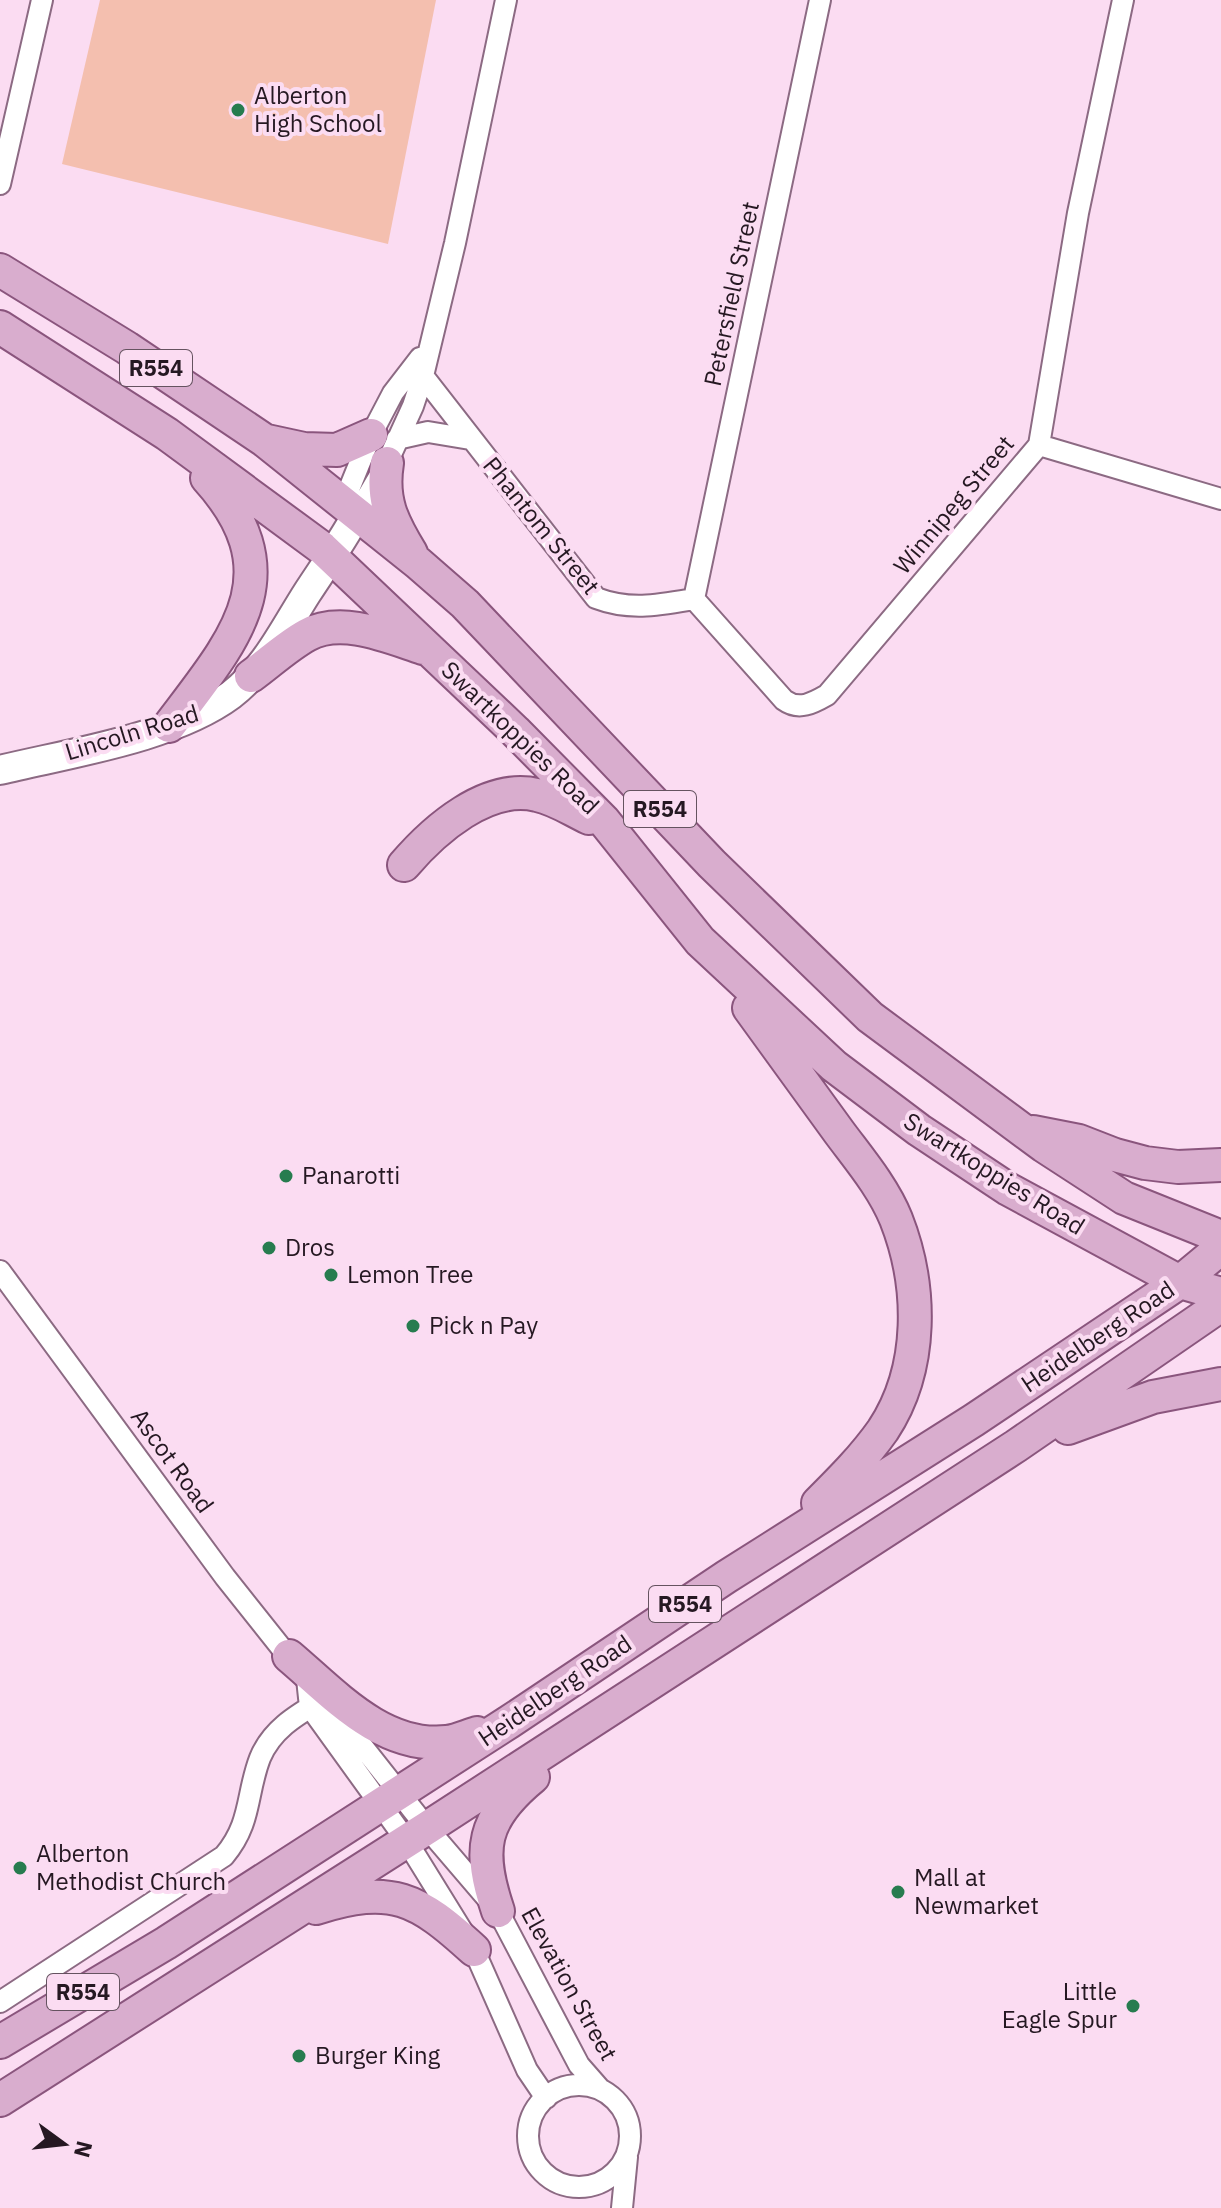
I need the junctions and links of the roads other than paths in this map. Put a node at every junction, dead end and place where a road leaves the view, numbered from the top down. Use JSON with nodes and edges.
{"nodes":[{"id":1,"x":42,"y":0,"type":"edge"},
{"id":2,"x":506,"y":0,"type":"edge"},
{"id":3,"x":820,"y":0,"type":"edge"},
{"id":4,"x":1123,"y":0,"type":"edge"},
{"id":5,"x":0,"y":184,"type":"edge"},
{"id":6,"x":0,"y":270,"type":"edge"},
{"id":7,"x":0,"y":327,"type":"edge"},
{"id":8,"x":418,"y":372,"type":"junction"},
{"id":9,"x":167,"y":434,"type":"junction"},
{"id":10,"x":470,"y":439,"type":"junction"},
{"id":11,"x":264,"y":440,"type":"junction"},
{"id":12,"x":1039,"y":445,"type":"junction"},
{"id":13,"x":385,"y":446,"type":"junction"},
{"id":14,"x":1221,"y":499,"type":"edge"},
{"id":15,"x":349,"y":510,"type":"junction"},
{"id":16,"x":327,"y":553,"type":"junction"},
{"id":17,"x":418,"y":563,"type":"junction"},
{"id":18,"x":694,"y":599,"type":"junction"},
{"id":19,"x":430,"y":650,"type":"junction"},
{"id":20,"x":251,"y":676,"type":"junction"},
{"id":21,"x":169,"y":726,"type":"junction"},
{"id":22,"x":0,"y":770,"type":"edge"},
{"id":23,"x":628,"y":851,"type":"junction"},
{"id":24,"x":404,"y":865,"type":"dead end"},
{"id":25,"x":700,"y":941,"type":"junction"},
{"id":26,"x":1022,"y":1130,"type":"junction"},
{"id":27,"x":1221,"y":1165,"type":"edge"},
{"id":28,"x":1221,"y":1237,"type":"edge"},
{"id":29,"x":1221,"y":1248,"type":"edge"},
{"id":30,"x":0,"y":1271,"type":"edge"},
{"id":31,"x":1180,"y":1282,"type":"junction"},
{"id":32,"x":1221,"y":1294,"type":"edge"},
{"id":33,"x":1221,"y":1305,"type":"edge"},
{"id":34,"x":1221,"y":1384,"type":"edge"},
{"id":35,"x":1016,"y":1446,"type":"junction"},
{"id":36,"x":776,"y":1545,"type":"junction"},
{"id":37,"x":298,"y":1668,"type":"junction"},
{"id":38,"x":648,"y":1684,"type":"junction"},
{"id":39,"x":317,"y":1703,"type":"junction"},
{"id":40,"x":509,"y":1722,"type":"junction"},
{"id":41,"x":390,"y":1798,"type":"junction"},
{"id":42,"x":417,"y":1834,"type":"junction"},
{"id":43,"x":498,"y":1911,"type":"junction"},
{"id":44,"x":282,"y":1919,"type":"junction"},
{"id":45,"x":474,"y":1950,"type":"junction"},
{"id":46,"x":0,"y":2002,"type":"edge"},
{"id":47,"x":0,"y":2042,"type":"edge"},
{"id":48,"x":600,"y":2089,"type":"junction"},
{"id":49,"x":546,"y":2098,"type":"junction"},
{"id":50,"x":0,"y":2100,"type":"edge"},
{"id":51,"x":628,"y":2149,"type":"junction"},
{"id":52,"x":569,"y":2187,"type":"junction"},
{"id":53,"x":581,"y":2208,"type":"edge"},
{"id":54,"x":622,"y":2208,"type":"edge"}],
"edges":[{"from":1,"to":5,"type":"street"},
{"from":2,"to":8,"type":"street"},
{"from":3,"to":18,"type":"street","name":"Petersfield Street"},
{"from":4,"to":12,"type":"street","name":"Winnipeg Street"},
{"from":6,"to":11,"type":"main road","name":"Swartkoppies Road","number":"R554"},
{"from":7,"to":9,"type":"main road","name":"Swartkoppies Road","number":"R554"},
{"from":8,"to":10,"type":"street","name":"Phantom Street"},
{"from":8,"to":13,"type":"street"},
{"from":9,"to":16,"type":"main road","name":"Swartkoppies Road","number":"R554"},
{"from":9,"to":21,"type":"main road"},
{"from":10,"to":13,"type":"street"},
{"from":10,"to":18,"type":"street","name":"Phantom Street"},
{"from":11,"to":13,"type":"main road"},
{"from":11,"to":15,"type":"main road","name":"Swartkoppies Road","number":"R554"},
{"from":12,"to":14,"type":"street"},
{"from":12,"to":18,"type":"street","name":"Winnipeg Street"},
{"from":13,"to":15,"type":"street"},
{"from":13,"to":15,"type":"street"},
{"from":13,"to":17,"type":"main road"},
{"from":15,"to":16,"type":"street"},
{"from":15,"to":17,"type":"main road","name":"Swartkoppies Road","number":"R554"},
{"from":16,"to":19,"type":"main road","name":"Swartkoppies Road","number":"R554"},
{"from":16,"to":20,"type":"street","name":"Lincoln Road"},
{"from":17,"to":26,"type":"main road","name":"Swartkoppies Road","number":"R554"},
{"from":19,"to":20,"type":"main road"},
{"from":19,"to":23,"type":"main road","name":"Swartkoppies Road","number":"R554"},
{"from":20,"to":21,"type":"street","name":"Lincoln Road"},
{"from":21,"to":22,"type":"street","name":"Lincoln Road"},
{"from":23,"to":24,"type":"main road"},
{"from":23,"to":25,"type":"main road","name":"Swartkoppies Road","number":"R554"},
{"from":25,"to":31,"type":"main road","name":"Swartkoppies Road","number":"R554"},
{"from":25,"to":36,"type":"main road"},
{"from":26,"to":27,"type":"main road"},
{"from":26,"to":28,"type":"main road","name":"Swartkoppies Road","number":"R554"},
{"from":29,"to":31,"type":"main road","name":"Heidelberg Road","number":"R554"},
{"from":30,"to":37,"type":"street","name":"Ascot Road"},
{"from":31,"to":32,"type":"main road","name":"Swartkoppies Road","number":"R554"},
{"from":31,"to":36,"type":"main road","name":"Heidelberg Road","number":"R554"},
{"from":33,"to":35,"type":"main road","name":"Heidelberg Road","number":"R554"},
{"from":34,"to":35,"type":"main road"},
{"from":35,"to":38,"type":"main road","name":"Heidelberg Road","number":"R554"},
{"from":36,"to":40,"type":"main road","name":"Heidelberg Road","number":"R554"},
{"from":37,"to":39,"type":"street"},
{"from":37,"to":40,"type":"main road"},
{"from":38,"to":42,"type":"main road","name":"Heidelberg Road","number":"R554"},
{"from":38,"to":43,"type":"main road"},
{"from":39,"to":41,"type":"street"},
{"from":39,"to":46,"type":"street"},
{"from":40,"to":41,"type":"main road","name":"Heidelberg Road","number":"R554"},
{"from":41,"to":42,"type":"street","name":"Elevation Street"},
{"from":41,"to":47,"type":"main road","name":"Heidelberg Road","number":"R554"},
{"from":42,"to":43,"type":"street","name":"Elevation Street"},
{"from":42,"to":44,"type":"main road","name":"Heidelberg Road","number":"R554"},
{"from":42,"to":45,"type":"street","name":"Elevation Street"},
{"from":43,"to":48,"type":"street","name":"Elevation Street"},
{"from":44,"to":45,"type":"main road"},
{"from":44,"to":50,"type":"main road","name":"Heidelberg Road","number":"R554"},
{"from":45,"to":49,"type":"street","name":"Elevation Street"},
{"from":48,"to":49,"type":"street","name":"Elevation Street"},
{"from":48,"to":51,"type":"street","name":"Elevation Street"},
{"from":49,"to":52,"type":"street"},
{"from":51,"to":52,"type":"street"},
{"from":51,"to":54,"type":"street","name":"Elevation Street"},
{"from":52,"to":53,"type":"street"}]}
